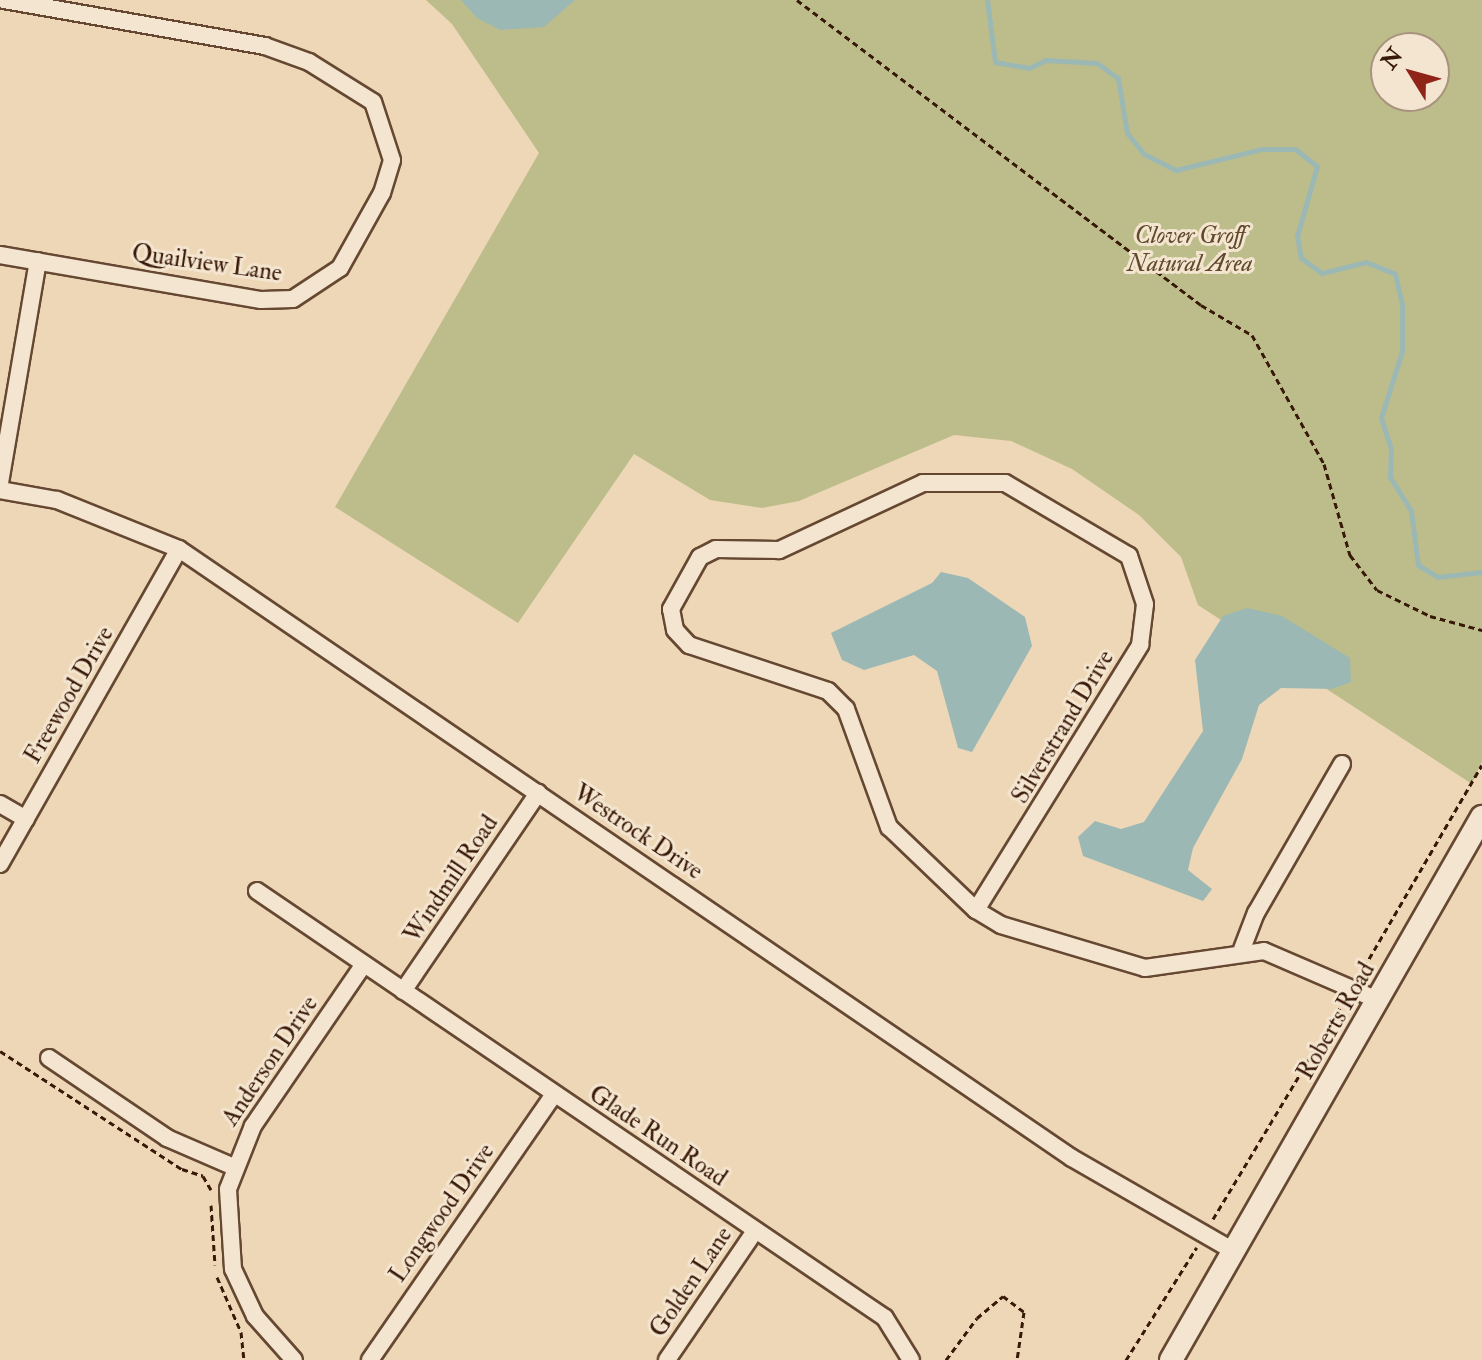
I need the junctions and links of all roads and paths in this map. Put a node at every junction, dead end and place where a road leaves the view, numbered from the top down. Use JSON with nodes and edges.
{"nodes":[{"id":1,"x":3,"y":0,"type":"edge"},
{"id":2,"x":797,"y":0,"type":"edge"},
{"id":3,"x":0,"y":255,"type":"edge"},
{"id":4,"x":38,"y":261,"type":"junction"},
{"id":5,"x":0,"y":483,"type":"edge"},
{"id":6,"x":0,"y":490,"type":"edge"},
{"id":7,"x":179,"y":549,"type":"junction"},
{"id":8,"x":1482,"y":630,"type":"edge"},
{"id":9,"x":1342,"y":764,"type":"dead end"},
{"id":10,"x":1482,"y":765,"type":"edge"},
{"id":11,"x":538,"y":793,"type":"junction"},
{"id":12,"x":0,"y":804,"type":"edge"},
{"id":13,"x":1482,"y":817,"type":"edge"},
{"id":14,"x":26,"y":819,"type":"junction"},
{"id":15,"x":0,"y":864,"type":"edge"},
{"id":16,"x":257,"y":891,"type":"dead end"},
{"id":17,"x":976,"y":910,"type":"junction"},
{"id":18,"x":1242,"y":949,"type":"junction"},
{"id":19,"x":364,"y":964,"type":"junction"},
{"id":20,"x":1353,"y":986,"type":"junction"},
{"id":21,"x":403,"y":991,"type":"junction"},
{"id":22,"x":1378,"y":1000,"type":"junction"},
{"id":23,"x":0,"y":1051,"type":"edge"},
{"id":24,"x":49,"y":1058,"type":"dead end"},
{"id":25,"x":554,"y":1094,"type":"junction"},
{"id":26,"x":234,"y":1167,"type":"junction"},
{"id":27,"x":755,"y":1231,"type":"junction"},
{"id":28,"x":1204,"y":1235,"type":"junction"},
{"id":29,"x":1234,"y":1251,"type":"junction"},
{"id":30,"x":244,"y":1360,"type":"edge"},
{"id":31,"x":294,"y":1360,"type":"edge"},
{"id":32,"x":370,"y":1360,"type":"edge"},
{"id":33,"x":667,"y":1360,"type":"edge"},
{"id":34,"x":911,"y":1360,"type":"edge"},
{"id":35,"x":946,"y":1360,"type":"edge"},
{"id":36,"x":1017,"y":1360,"type":"edge"},
{"id":37,"x":1126,"y":1360,"type":"edge"},
{"id":38,"x":1158,"y":1360,"type":"edge"},
{"id":39,"x":1171,"y":1360,"type":"edge"}],
"edges":[{"from":1,"to":4,"type":"street","name":"Quailview Lane"},
{"from":2,"to":8,"type":"path"},
{"from":3,"to":4,"type":"street","name":"Quailview Lane"},
{"from":4,"to":5,"type":"street"},
{"from":6,"to":7,"type":"street","name":"Westrock Drive"},
{"from":7,"to":11,"type":"street","name":"Westrock Drive"},
{"from":7,"to":14,"type":"street","name":"Freewood Drive"},
{"from":9,"to":18,"type":"street"},
{"from":10,"to":20,"type":"path"},
{"from":11,"to":21,"type":"street","name":"Windmill Road"},
{"from":11,"to":28,"type":"street","name":"Westrock Drive"},
{"from":12,"to":14,"type":"street"},
{"from":13,"to":22,"type":"main road","name":"Roberts Road"},
{"from":14,"to":15,"type":"street","name":"Freewood Drive"},
{"from":16,"to":19,"type":"street","name":"Glade Run Road"},
{"from":17,"to":17,"type":"street","name":"Silverstrand Drive"},
{"from":17,"to":18,"type":"street"},
{"from":18,"to":20,"type":"street"},
{"from":19,"to":21,"type":"street","name":"Glade Run Road"},
{"from":19,"to":26,"type":"street","name":"Anderson Drive"},
{"from":20,"to":22,"type":"street"},
{"from":20,"to":28,"type":"path"},
{"from":21,"to":25,"type":"street","name":"Glade Run Road"},
{"from":22,"to":29,"type":"main road","name":"Roberts Road"},
{"from":23,"to":30,"type":"path"},
{"from":24,"to":26,"type":"street"},
{"from":25,"to":27,"type":"street","name":"Glade Run Road"},
{"from":25,"to":32,"type":"street","name":"Longwood Drive"},
{"from":26,"to":31,"type":"street","name":"Anderson Drive"},
{"from":27,"to":33,"type":"street","name":"Golden Lane"},
{"from":27,"to":34,"type":"street","name":"Glade Run Road"},
{"from":28,"to":29,"type":"street","name":"Westrock Drive"},
{"from":28,"to":37,"type":"path"},
{"from":29,"to":38,"type":"main road","name":"Roberts Road"},
{"from":29,"to":39,"type":"main road","name":"Roberts Road"},
{"from":35,"to":36,"type":"path"}]}
